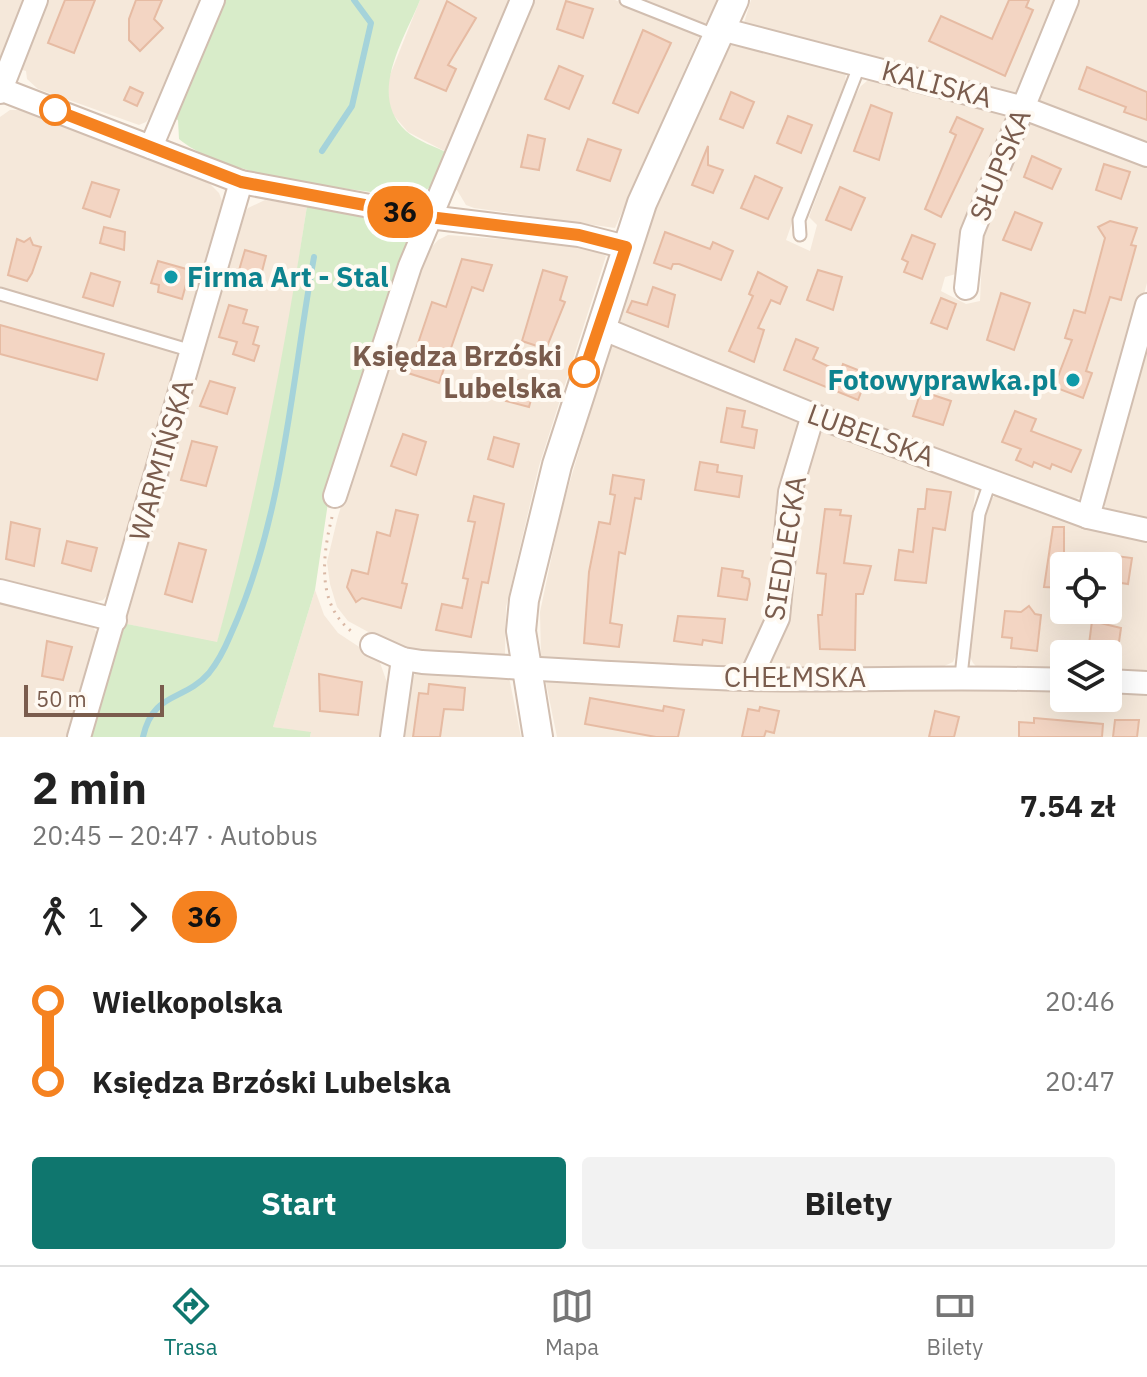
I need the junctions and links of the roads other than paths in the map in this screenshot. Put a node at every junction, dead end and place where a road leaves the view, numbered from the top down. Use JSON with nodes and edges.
{"nodes":[{"id":1,"x":36,"y":0,"type":"edge"},
{"id":2,"x":213,"y":0,"type":"edge"},
{"id":3,"x":522,"y":0,"type":"edge"},
{"id":4,"x":626,"y":0,"type":"edge"},
{"id":5,"x":734,"y":0,"type":"edge"},
{"id":6,"x":1067,"y":0,"type":"edge"},
{"id":7,"x":719,"y":32,"type":"junction"},
{"id":8,"x":860,"y":63,"type":"junction"},
{"id":9,"x":0,"y":90,"type":"edge"},
{"id":10,"x":1024,"y":108,"type":"junction"},
{"id":11,"x":151,"y":147,"type":"junction"},
{"id":12,"x":1147,"y":155,"type":"edge"},
{"id":13,"x":241,"y":182,"type":"junction"},
{"id":14,"x":429,"y":217,"type":"junction"},
{"id":15,"x":800,"y":235,"type":"dead end"},
{"id":16,"x":626,"y":247,"type":"junction"},
{"id":17,"x":966,"y":288,"type":"dead end"},
{"id":18,"x":0,"y":294,"type":"edge"},
{"id":19,"x":1147,"y":305,"type":"edge"},
{"id":20,"x":599,"y":327,"type":"junction"},
{"id":21,"x":192,"y":351,"type":"junction"},
{"id":22,"x":813,"y":415,"type":"junction"},
{"id":23,"x":991,"y":479,"type":"junction"},
{"id":24,"x":335,"y":496,"type":"road end"},
{"id":25,"x":1088,"y":517,"type":"junction"},
{"id":26,"x":1147,"y":530,"type":"edge"},
{"id":27,"x":0,"y":591,"type":"edge"},
{"id":28,"x":115,"y":620,"type":"junction"},
{"id":29,"x":372,"y":645,"type":"road end"},
{"id":30,"x":403,"y":659,"type":"junction"},
{"id":31,"x":525,"y":667,"type":"junction"},
{"id":32,"x":961,"y":676,"type":"junction"},
{"id":33,"x":750,"y":679,"type":"junction"},
{"id":34,"x":1050,"y":679,"type":"edge"},
{"id":35,"x":1122,"y":682,"type":"edge"},
{"id":36,"x":1147,"y":683,"type":"edge"},
{"id":37,"x":79,"y":737,"type":"edge"},
{"id":38,"x":392,"y":737,"type":"edge"},
{"id":39,"x":538,"y":737,"type":"edge"}],
"edges":[{"from":1,"to":9,"type":"street"},
{"from":2,"to":11,"type":"street"},
{"from":3,"to":14,"type":"street"},
{"from":4,"to":7,"type":"lane"},
{"from":5,"to":7,"type":"street"},
{"from":6,"to":10,"type":"street","name":"SŁUPSKA"},
{"from":7,"to":8,"type":"street","name":"KALISKA"},
{"from":7,"to":16,"type":"street"},
{"from":8,"to":10,"type":"street","name":"KALISKA"},
{"from":8,"to":15,"type":"lane"},
{"from":9,"to":11,"type":"street"},
{"from":10,"to":12,"type":"street","name":"KALISKA"},
{"from":10,"to":17,"type":"street","name":"SŁUPSKA"},
{"from":11,"to":13,"type":"street"},
{"from":13,"to":14,"type":"street"},
{"from":13,"to":21,"type":"street","name":"WARMIŃSKA"},
{"from":14,"to":16,"type":"street"},
{"from":14,"to":24,"type":"street"},
{"from":16,"to":20,"type":"street"},
{"from":18,"to":21,"type":"lane"},
{"from":19,"to":25,"type":"street"},
{"from":20,"to":22,"type":"street","name":"LUBELSKA"},
{"from":20,"to":31,"type":"street"},
{"from":21,"to":28,"type":"street","name":"WARMIŃSKA"},
{"from":22,"to":23,"type":"street","name":"LUBELSKA"},
{"from":22,"to":33,"type":"street","name":"SIEDLECKA"},
{"from":23,"to":25,"type":"street","name":"LUBELSKA"},
{"from":23,"to":32,"type":"lane"},
{"from":25,"to":26,"type":"street","name":"LUBELSKA"},
{"from":27,"to":28,"type":"street"},
{"from":28,"to":37,"type":"street","name":"WARMIŃSKA"},
{"from":29,"to":30,"type":"street"},
{"from":30,"to":31,"type":"street","name":"CHEŁMSKA"},
{"from":30,"to":38,"type":"street"},
{"from":31,"to":33,"type":"street","name":"CHEŁMSKA"},
{"from":31,"to":39,"type":"street"},
{"from":32,"to":33,"type":"street","name":"CHEŁMSKA"},
{"from":32,"to":34,"type":"street","name":"CHEŁMSKA"},
{"from":35,"to":36,"type":"street"}]}
